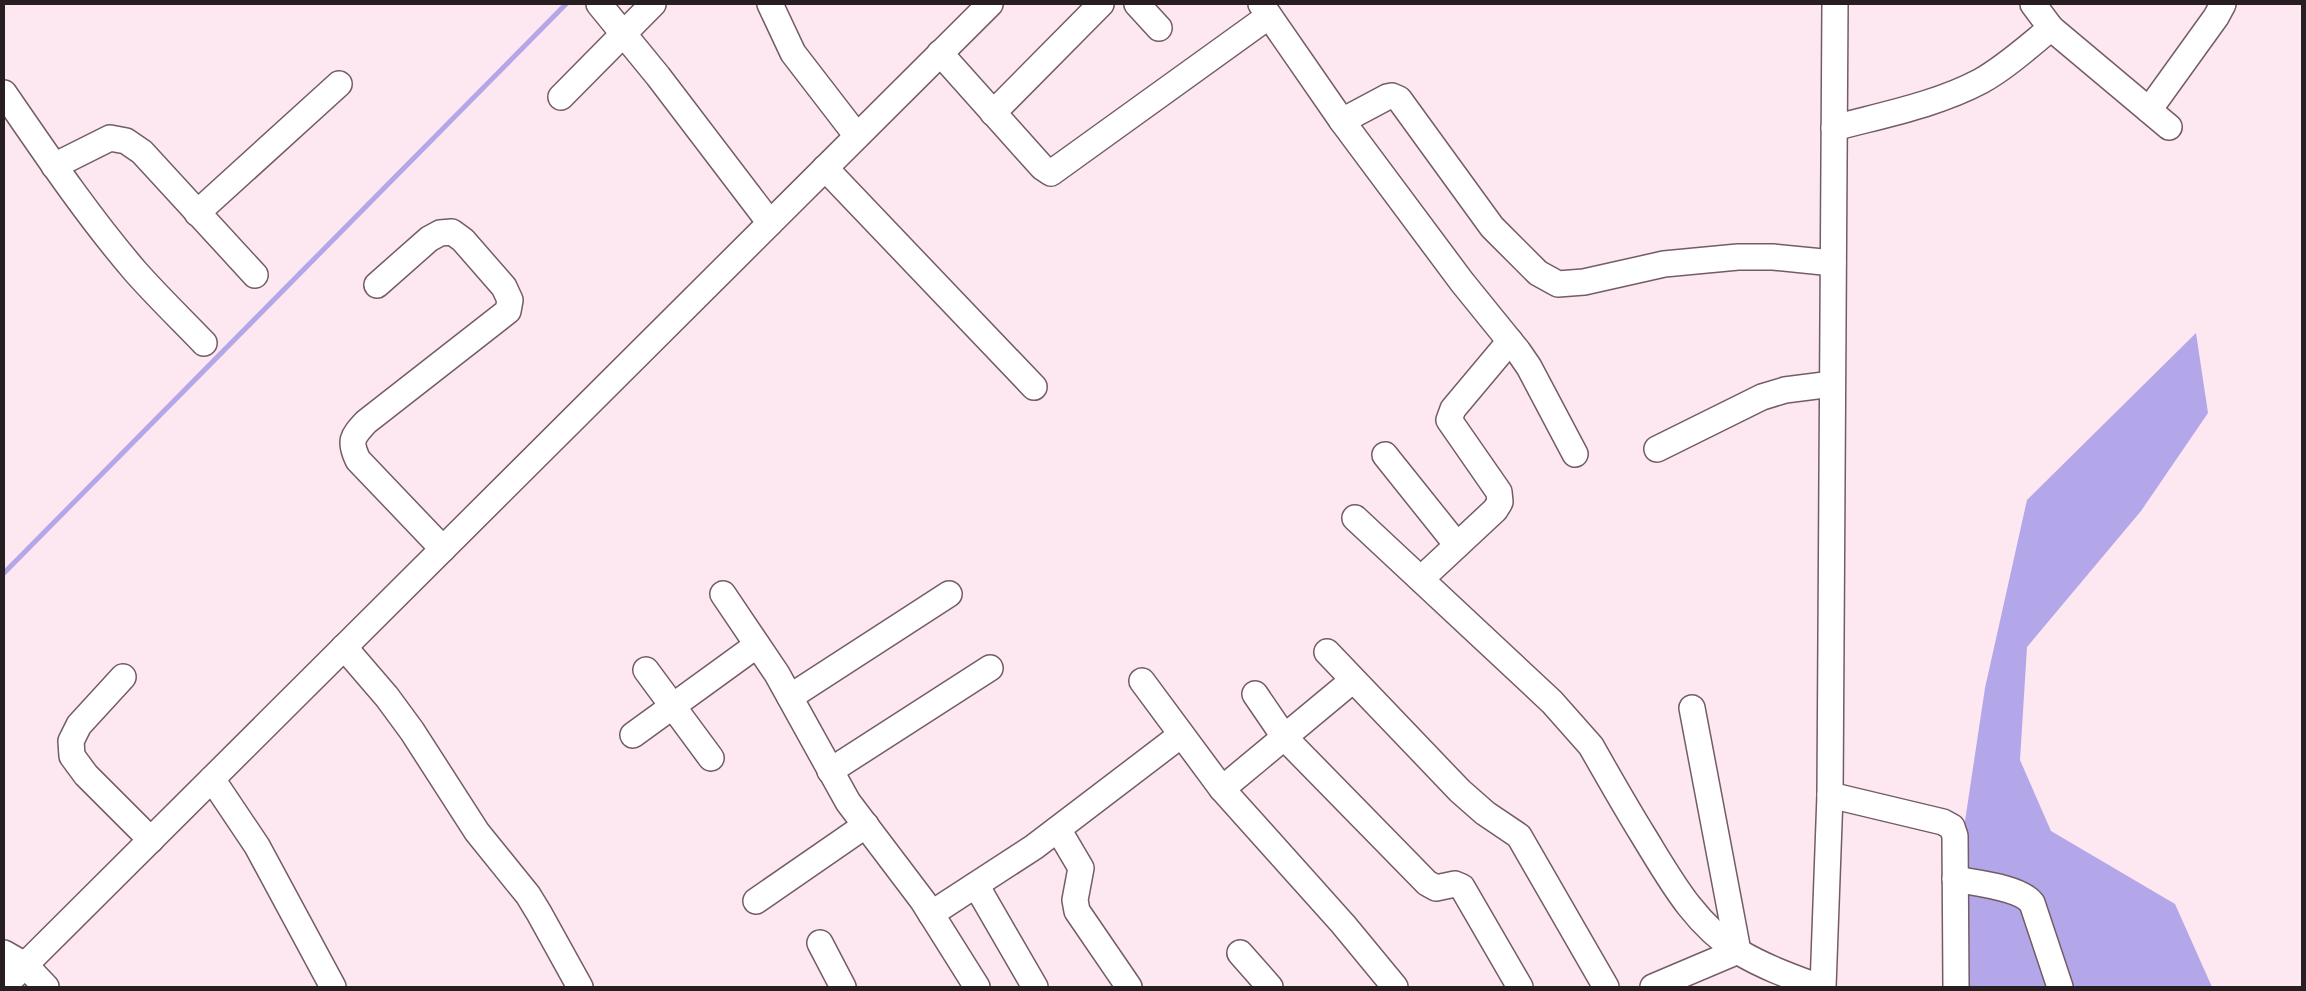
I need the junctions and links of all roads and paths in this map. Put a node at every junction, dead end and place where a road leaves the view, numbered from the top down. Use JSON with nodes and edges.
{"nodes":[{"id":1,"x":599,"y":4,"type":"edge"},
{"id":2,"x":653,"y":4,"type":"edge"},
{"id":3,"x":770,"y":4,"type":"edge"},
{"id":4,"x":990,"y":4,"type":"edge"},
{"id":5,"x":1100,"y":4,"type":"edge"},
{"id":6,"x":1137,"y":4,"type":"edge"},
{"id":7,"x":1835,"y":4,"type":"edge"},
{"id":8,"x":2223,"y":4,"type":"edge"},
{"id":9,"x":2036,"y":5,"type":"edge"},
{"id":10,"x":1265,"y":10,"type":"edge"},
{"id":11,"x":1159,"y":28,"type":"dead end"},
{"id":12,"x":2051,"y":28,"type":"junction"},
{"id":13,"x":623,"y":33,"type":"junction"},
{"id":14,"x":940,"y":53,"type":"junction"},
{"id":15,"x":339,"y":84,"type":"dead end"},
{"id":16,"x":4,"y":93,"type":"edge"},
{"id":17,"x":561,"y":97,"type":"dead end"},
{"id":18,"x":2149,"y":110,"type":"junction"},
{"id":19,"x":993,"y":112,"type":"junction"},
{"id":20,"x":1342,"y":121,"type":"junction"},
{"id":21,"x":2169,"y":127,"type":"dead end"},
{"id":22,"x":1834,"y":128,"type":"junction"},
{"id":23,"x":857,"y":136,"type":"junction"},
{"id":24,"x":54,"y":166,"type":"junction"},
{"id":25,"x":825,"y":168,"type":"junction"},
{"id":26,"x":197,"y":213,"type":"junction"},
{"id":27,"x":770,"y":223,"type":"junction"},
{"id":28,"x":1833,"y":263,"type":"junction"},
{"id":29,"x":255,"y":276,"type":"dead end"},
{"id":30,"x":376,"y":285,"type":"dead end"},
{"id":31,"x":1510,"y":341,"type":"junction"},
{"id":32,"x":204,"y":343,"type":"dead end"},
{"id":33,"x":1832,"y":384,"type":"junction"},
{"id":34,"x":1034,"y":387,"type":"dead end"},
{"id":35,"x":1657,"y":449,"type":"dead end"},
{"id":36,"x":1575,"y":454,"type":"dead end"},
{"id":37,"x":1385,"y":455,"type":"dead end"},
{"id":38,"x":1355,"y":518,"type":"dead end"},
{"id":39,"x":1457,"y":545,"type":"junction"},
{"id":40,"x":443,"y":549,"type":"junction"},
{"id":41,"x":1421,"y":580,"type":"junction"},
{"id":42,"x":723,"y":594,"type":"dead end"},
{"id":43,"x":949,"y":594,"type":"dead end"},
{"id":44,"x":757,"y":645,"type":"junction"},
{"id":45,"x":344,"y":647,"type":"junction"},
{"id":46,"x":1327,"y":652,"type":"dead end"},
{"id":47,"x":990,"y":668,"type":"dead end"},
{"id":48,"x":646,"y":670,"type":"dead end"},
{"id":49,"x":123,"y":677,"type":"dead end"},
{"id":50,"x":1353,"y":680,"type":"junction"},
{"id":51,"x":1142,"y":681,"type":"dead end"},
{"id":52,"x":1255,"y":694,"type":"dead end"},
{"id":53,"x":790,"y":698,"type":"junction"},
{"id":54,"x":673,"y":706,"type":"junction"},
{"id":55,"x":1692,"y":708,"type":"dead end"},
{"id":56,"x":1181,"y":734,"type":"junction"},
{"id":57,"x":633,"y":735,"type":"dead end"},
{"id":58,"x":1285,"y":738,"type":"junction"},
{"id":59,"x":711,"y":758,"type":"dead end"},
{"id":60,"x":830,"y":771,"type":"junction"},
{"id":61,"x":212,"y":779,"type":"junction"},
{"id":62,"x":1222,"y":789,"type":"junction"},
{"id":63,"x":1830,"y":795,"type":"junction"},
{"id":64,"x":866,"y":825,"type":"junction"},
{"id":65,"x":1058,"y":829,"type":"junction"},
{"id":66,"x":151,"y":840,"type":"junction"},
{"id":67,"x":1955,"y":879,"type":"junction"},
{"id":68,"x":976,"y":885,"type":"junction"},
{"id":69,"x":756,"y":901,"type":"dead end"},
{"id":70,"x":931,"y":914,"type":"junction"},
{"id":71,"x":820,"y":943,"type":"dead end"},
{"id":72,"x":1738,"y":951,"type":"junction"},
{"id":73,"x":4,"y":953,"type":"edge"},
{"id":74,"x":1240,"y":953,"type":"dead end"},
{"id":75,"x":25,"y":965,"type":"junction"},
{"id":76,"x":4,"y":986,"type":"edge"},
{"id":77,"x":1392,"y":986,"type":"edge"},
{"id":78,"x":46,"y":987,"type":"edge"},
{"id":79,"x":333,"y":987,"type":"edge"},
{"id":80,"x":580,"y":987,"type":"edge"},
{"id":81,"x":843,"y":987,"type":"edge"},
{"id":82,"x":977,"y":987,"type":"edge"},
{"id":83,"x":1034,"y":987,"type":"edge"},
{"id":84,"x":1129,"y":987,"type":"edge"},
{"id":85,"x":1270,"y":987,"type":"edge"},
{"id":86,"x":1520,"y":987,"type":"edge"},
{"id":87,"x":1606,"y":987,"type":"edge"},
{"id":88,"x":1653,"y":987,"type":"edge"},
{"id":89,"x":1819,"y":987,"type":"edge"},
{"id":90,"x":1823,"y":987,"type":"edge"},
{"id":91,"x":1956,"y":987,"type":"edge"},
{"id":92,"x":2060,"y":987,"type":"edge"}],
"edges":[{"from":1,"to":13,"type":"street"},
{"from":2,"to":13,"type":"street"},
{"from":3,"to":23,"type":"street"},
{"from":4,"to":14,"type":"street"},
{"from":5,"to":19,"type":"street"},
{"from":6,"to":11,"type":"street"},
{"from":7,"to":22,"type":"street"},
{"from":8,"to":18,"type":"street"},
{"from":9,"to":12,"type":"street"},
{"from":10,"to":19,"type":"street"},
{"from":10,"to":20,"type":"street"},
{"from":12,"to":18,"type":"street"},
{"from":12,"to":22,"type":"street"},
{"from":13,"to":17,"type":"street"},
{"from":13,"to":27,"type":"street"},
{"from":14,"to":19,"type":"street"},
{"from":14,"to":23,"type":"street"},
{"from":15,"to":26,"type":"street"},
{"from":16,"to":24,"type":"street"},
{"from":18,"to":21,"type":"street"},
{"from":20,"to":28,"type":"street"},
{"from":20,"to":31,"type":"street"},
{"from":22,"to":28,"type":"street"},
{"from":23,"to":25,"type":"street"},
{"from":24,"to":26,"type":"street"},
{"from":24,"to":32,"type":"street"},
{"from":25,"to":27,"type":"street"},
{"from":25,"to":34,"type":"street"},
{"from":26,"to":29,"type":"street"},
{"from":27,"to":40,"type":"street"},
{"from":28,"to":33,"type":"street"},
{"from":30,"to":40,"type":"street"},
{"from":31,"to":36,"type":"street"},
{"from":31,"to":39,"type":"street"},
{"from":33,"to":35,"type":"street"},
{"from":33,"to":63,"type":"street"},
{"from":37,"to":39,"type":"street"},
{"from":38,"to":41,"type":"street"},
{"from":39,"to":41,"type":"street"},
{"from":40,"to":45,"type":"street"},
{"from":41,"to":72,"type":"street"},
{"from":42,"to":44,"type":"street"},
{"from":43,"to":53,"type":"street"},
{"from":44,"to":53,"type":"street"},
{"from":44,"to":54,"type":"street"},
{"from":45,"to":61,"type":"street"},
{"from":45,"to":80,"type":"street"},
{"from":46,"to":50,"type":"street"},
{"from":47,"to":60,"type":"street"},
{"from":48,"to":54,"type":"street"},
{"from":49,"to":66,"type":"street"},
{"from":50,"to":58,"type":"street"},
{"from":50,"to":87,"type":"street"},
{"from":51,"to":56,"type":"street"},
{"from":52,"to":58,"type":"street"},
{"from":53,"to":60,"type":"street"},
{"from":54,"to":57,"type":"street"},
{"from":54,"to":59,"type":"street"},
{"from":55,"to":72,"type":"street"},
{"from":56,"to":62,"type":"street"},
{"from":56,"to":65,"type":"street"},
{"from":58,"to":62,"type":"street"},
{"from":58,"to":86,"type":"street"},
{"from":60,"to":64,"type":"street"},
{"from":61,"to":66,"type":"street"},
{"from":61,"to":79,"type":"street"},
{"from":62,"to":77,"type":"street"},
{"from":63,"to":67,"type":"street"},
{"from":63,"to":90,"type":"street"},
{"from":64,"to":69,"type":"street"},
{"from":64,"to":70,"type":"street"},
{"from":65,"to":68,"type":"street"},
{"from":65,"to":84,"type":"street"},
{"from":66,"to":75,"type":"street"},
{"from":67,"to":91,"type":"street"},
{"from":67,"to":92,"type":"street"},
{"from":68,"to":70,"type":"street"},
{"from":68,"to":83,"type":"street"},
{"from":70,"to":82,"type":"street"},
{"from":71,"to":81,"type":"street"},
{"from":72,"to":88,"type":"street"},
{"from":72,"to":89,"type":"street"},
{"from":73,"to":75,"type":"street"},
{"from":74,"to":85,"type":"street"},
{"from":75,"to":76,"type":"street"},
{"from":75,"to":78,"type":"street"}]}
